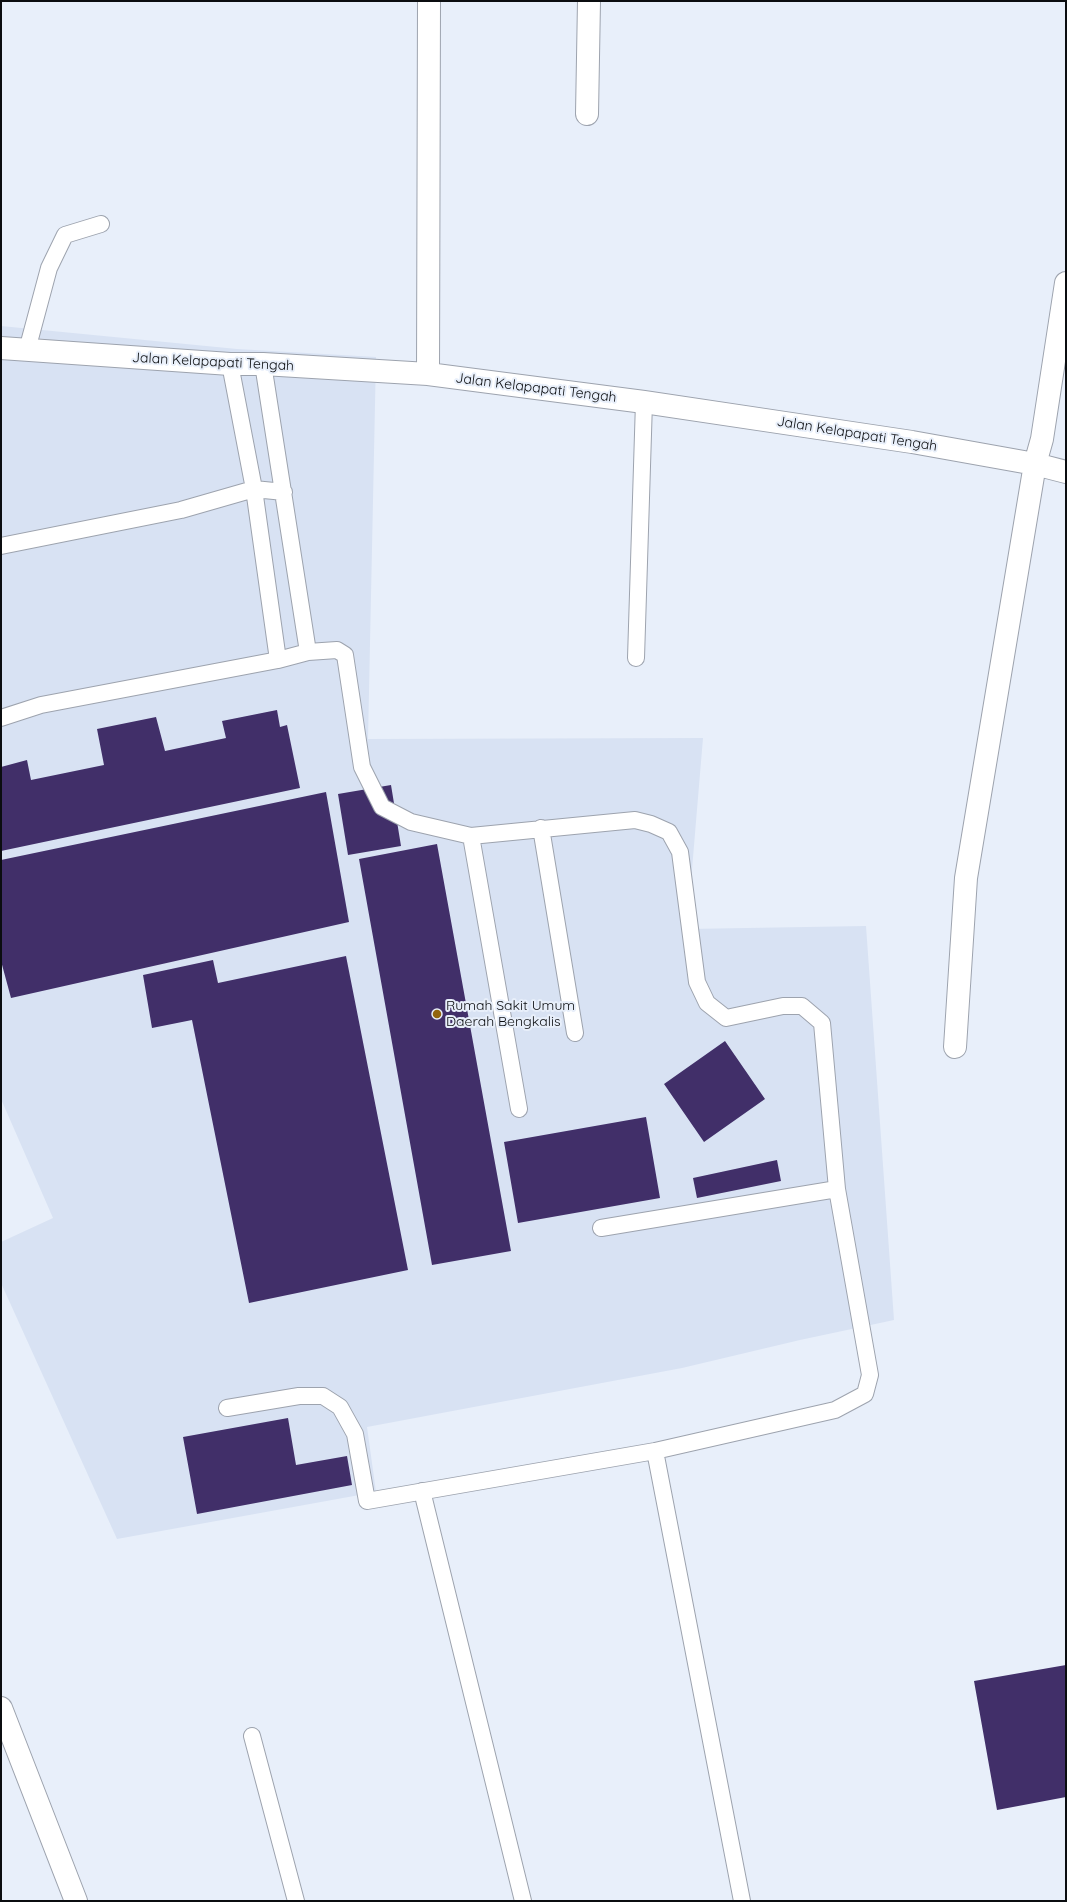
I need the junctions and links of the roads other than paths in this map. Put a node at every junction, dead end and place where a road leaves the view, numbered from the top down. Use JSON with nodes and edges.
{"nodes":[{"id":1,"x":429,"y":1,"type":"edge"},
{"id":2,"x":589,"y":1,"type":"edge"},
{"id":3,"x":587,"y":114,"type":"dead end"},
{"id":4,"x":101,"y":224,"type":"dead end"},
{"id":5,"x":1066,"y":283,"type":"edge"},
{"id":6,"x":1,"y":348,"type":"edge"},
{"id":7,"x":27,"y":350,"type":"junction"},
{"id":8,"x":230,"y":364,"type":"junction"},
{"id":9,"x":263,"y":364,"type":"junction"},
{"id":10,"x":428,"y":374,"type":"junction"},
{"id":11,"x":644,"y":402,"type":"junction"},
{"id":12,"x":1035,"y":464,"type":"junction"},
{"id":13,"x":1066,"y":472,"type":"edge"},
{"id":14,"x":254,"y":488,"type":"junction"},
{"id":15,"x":284,"y":492,"type":"junction"},
{"id":16,"x":1,"y":546,"type":"edge"},
{"id":17,"x":308,"y":652,"type":"junction"},
{"id":18,"x":636,"y":658,"type":"dead end"},
{"id":19,"x":278,"y":660,"type":"junction"},
{"id":20,"x":1,"y":718,"type":"edge"},
{"id":21,"x":541,"y":828,"type":"junction"},
{"id":22,"x":471,"y":836,"type":"junction"},
{"id":23,"x":575,"y":1033,"type":"dead end"},
{"id":24,"x":955,"y":1047,"type":"dead end"},
{"id":25,"x":519,"y":1109,"type":"dead end"},
{"id":26,"x":837,"y":1188,"type":"junction"},
{"id":27,"x":601,"y":1228,"type":"dead end"},
{"id":28,"x":227,"y":1408,"type":"dead end"},
{"id":29,"x":655,"y":1451,"type":"junction"},
{"id":30,"x":422,"y":1491,"type":"junction"},
{"id":31,"x":1,"y":1708,"type":"edge"},
{"id":32,"x":252,"y":1736,"type":"dead end"},
{"id":33,"x":76,"y":1901,"type":"edge"},
{"id":34,"x":296,"y":1901,"type":"edge"},
{"id":35,"x":523,"y":1901,"type":"edge"},
{"id":36,"x":742,"y":1901,"type":"edge"}],
"edges":[{"from":1,"to":10,"type":"street"},
{"from":2,"to":3,"type":"street"},
{"from":4,"to":7,"type":"lane"},
{"from":5,"to":12,"type":"street"},
{"from":6,"to":7,"type":"street","name":"Jalan Kelapapati Tengah"},
{"from":7,"to":8,"type":"street","name":"Jalan Kelapapati Tengah"},
{"from":8,"to":9,"type":"street","name":"Jalan Kelapapati Tengah"},
{"from":8,"to":14,"type":"lane"},
{"from":9,"to":10,"type":"street","name":"Jalan Kelapapati Tengah"},
{"from":9,"to":15,"type":"lane"},
{"from":10,"to":11,"type":"street","name":"Jalan Kelapapati Tengah"},
{"from":11,"to":12,"type":"street","name":"Jalan Kelapapati Tengah"},
{"from":11,"to":18,"type":"lane"},
{"from":12,"to":13,"type":"street","name":"Jalan Kelapapati Tengah"},
{"from":12,"to":24,"type":"street"},
{"from":14,"to":15,"type":"lane"},
{"from":14,"to":16,"type":"lane"},
{"from":14,"to":19,"type":"lane"},
{"from":15,"to":17,"type":"lane"},
{"from":17,"to":19,"type":"lane"},
{"from":17,"to":22,"type":"lane"},
{"from":19,"to":20,"type":"lane"},
{"from":21,"to":22,"type":"lane"},
{"from":21,"to":23,"type":"lane"},
{"from":21,"to":26,"type":"lane"},
{"from":22,"to":25,"type":"lane"},
{"from":26,"to":27,"type":"lane"},
{"from":26,"to":29,"type":"lane"},
{"from":28,"to":30,"type":"lane"},
{"from":29,"to":30,"type":"lane"},
{"from":29,"to":36,"type":"lane"},
{"from":30,"to":35,"type":"lane"},
{"from":31,"to":33,"type":"street"},
{"from":32,"to":34,"type":"lane"}]}
